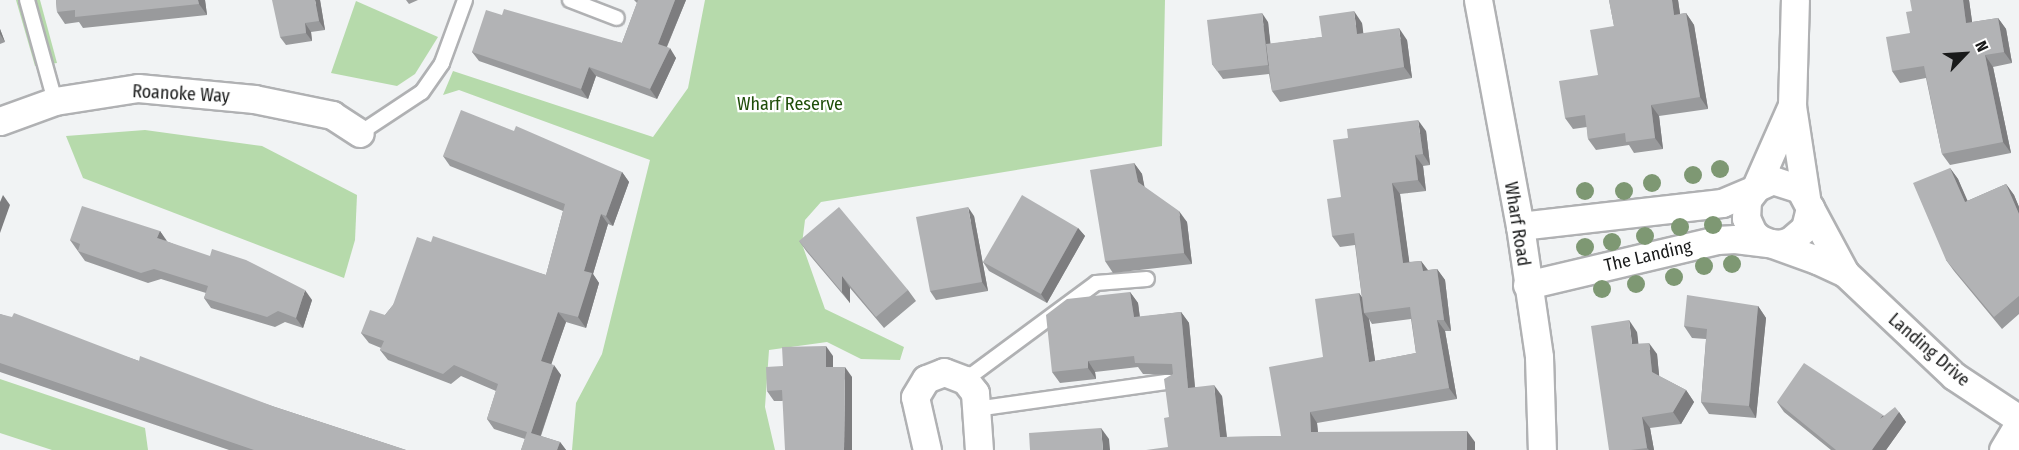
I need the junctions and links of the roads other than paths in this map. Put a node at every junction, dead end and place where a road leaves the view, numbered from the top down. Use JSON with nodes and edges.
{"nodes":[{"id":1,"x":27,"y":0,"type":"edge"},
{"id":2,"x":465,"y":0,"type":"edge"},
{"id":3,"x":570,"y":0,"type":"edge"},
{"id":4,"x":1478,"y":0,"type":"edge"},
{"id":5,"x":1795,"y":0,"type":"edge"},
{"id":6,"x":616,"y":18,"type":"dead end"},
{"id":7,"x":55,"y":101,"type":"junction"},
{"id":8,"x":1792,"y":105,"type":"junction"},
{"id":9,"x":0,"y":121,"type":"edge"},
{"id":10,"x":360,"y":133,"type":"joint"},
{"id":11,"x":1755,"y":189,"type":"junction"},
{"id":12,"x":1808,"y":203,"type":"junction"},
{"id":13,"x":1520,"y":226,"type":"junction"},
{"id":14,"x":1770,"y":243,"type":"junction"},
{"id":15,"x":1845,"y":273,"type":"junction"},
{"id":16,"x":1147,"y":279,"type":"dead end"},
{"id":17,"x":1527,"y":285,"type":"junction"},
{"id":18,"x":965,"y":380,"type":"junction"},
{"id":19,"x":1173,"y":381,"type":"edge"},
{"id":20,"x":976,"y":409,"type":"junction"},
{"id":21,"x":2019,"y":421,"type":"edge"},
{"id":22,"x":927,"y":450,"type":"edge"},
{"id":23,"x":979,"y":450,"type":"edge"},
{"id":24,"x":1542,"y":450,"type":"edge"},
{"id":25,"x":2003,"y":450,"type":"edge"}],
"edges":[{"from":1,"to":7,"type":"lane"},
{"from":2,"to":10,"type":"lane"},
{"from":3,"to":6,"type":"lane"},
{"from":4,"to":13,"type":"street","name":"Wharf Road"},
{"from":5,"to":8,"type":"street"},
{"from":7,"to":9,"type":"street","name":"Roanoke Way"},
{"from":7,"to":10,"type":"street","name":"Roanoke Way"},
{"from":8,"to":11,"type":"street"},
{"from":8,"to":12,"type":"street"},
{"from":11,"to":12,"type":"street"},
{"from":11,"to":13,"type":"street"},
{"from":11,"to":14,"type":"street"},
{"from":12,"to":14,"type":"street"},
{"from":12,"to":15,"type":"street"},
{"from":13,"to":17,"type":"street","name":"Wharf Road"},
{"from":14,"to":15,"type":"street"},
{"from":14,"to":17,"type":"street","name":"The Landing"},
{"from":15,"to":21,"type":"street","name":"Landing Drive"},
{"from":16,"to":18,"type":"lane"},
{"from":17,"to":24,"type":"street","name":"Wharf Road"},
{"from":18,"to":20,"type":"street"},
{"from":18,"to":22,"type":"street"},
{"from":19,"to":20,"type":"lane"},
{"from":20,"to":23,"type":"street"},
{"from":21,"to":25,"type":"street"}]}
